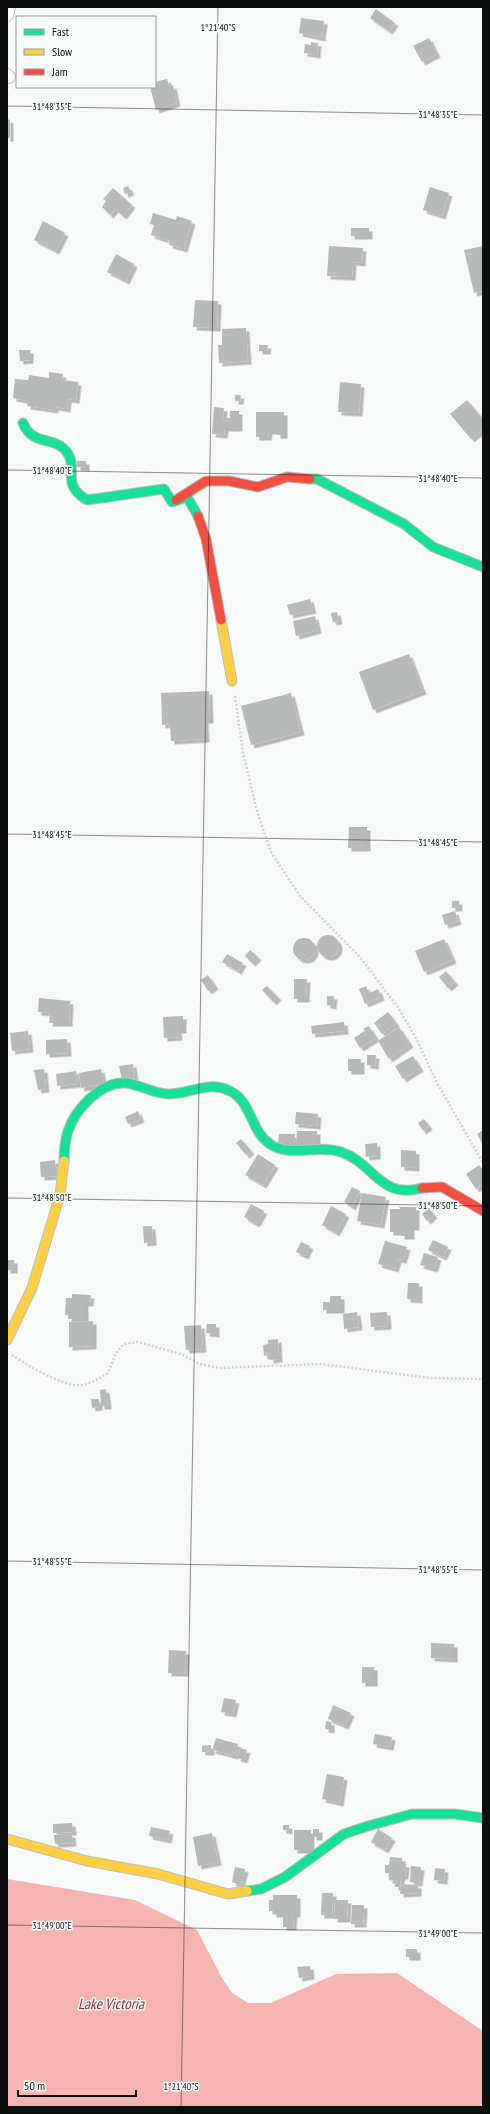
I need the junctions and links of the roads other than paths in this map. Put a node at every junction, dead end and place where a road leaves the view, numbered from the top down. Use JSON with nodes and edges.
{"nodes":[{"id":1,"x":9,"y":7,"type":"edge"},
{"id":2,"x":7,"y":15,"type":"edge"},
{"id":3,"x":22,"y":423,"type":"dead end"},
{"id":4,"x":172,"y":502,"type":"junction"},
{"id":5,"x":483,"y":567,"type":"edge"},
{"id":6,"x":232,"y":681,"type":"road end"},
{"id":7,"x":483,"y":1211,"type":"edge"},
{"id":8,"x":7,"y":1340,"type":"edge"},
{"id":9,"x":483,"y":1818,"type":"edge"},
{"id":10,"x":7,"y":1839,"type":"edge"}],
"edges":[{"from":1,"to":2,"type":"street"},
{"from":3,"to":4,"type":"street"},
{"from":4,"to":5,"type":"street"},
{"from":4,"to":6,"type":"street"},
{"from":7,"to":8,"type":"street"},
{"from":9,"to":10,"type":"street"}]}
